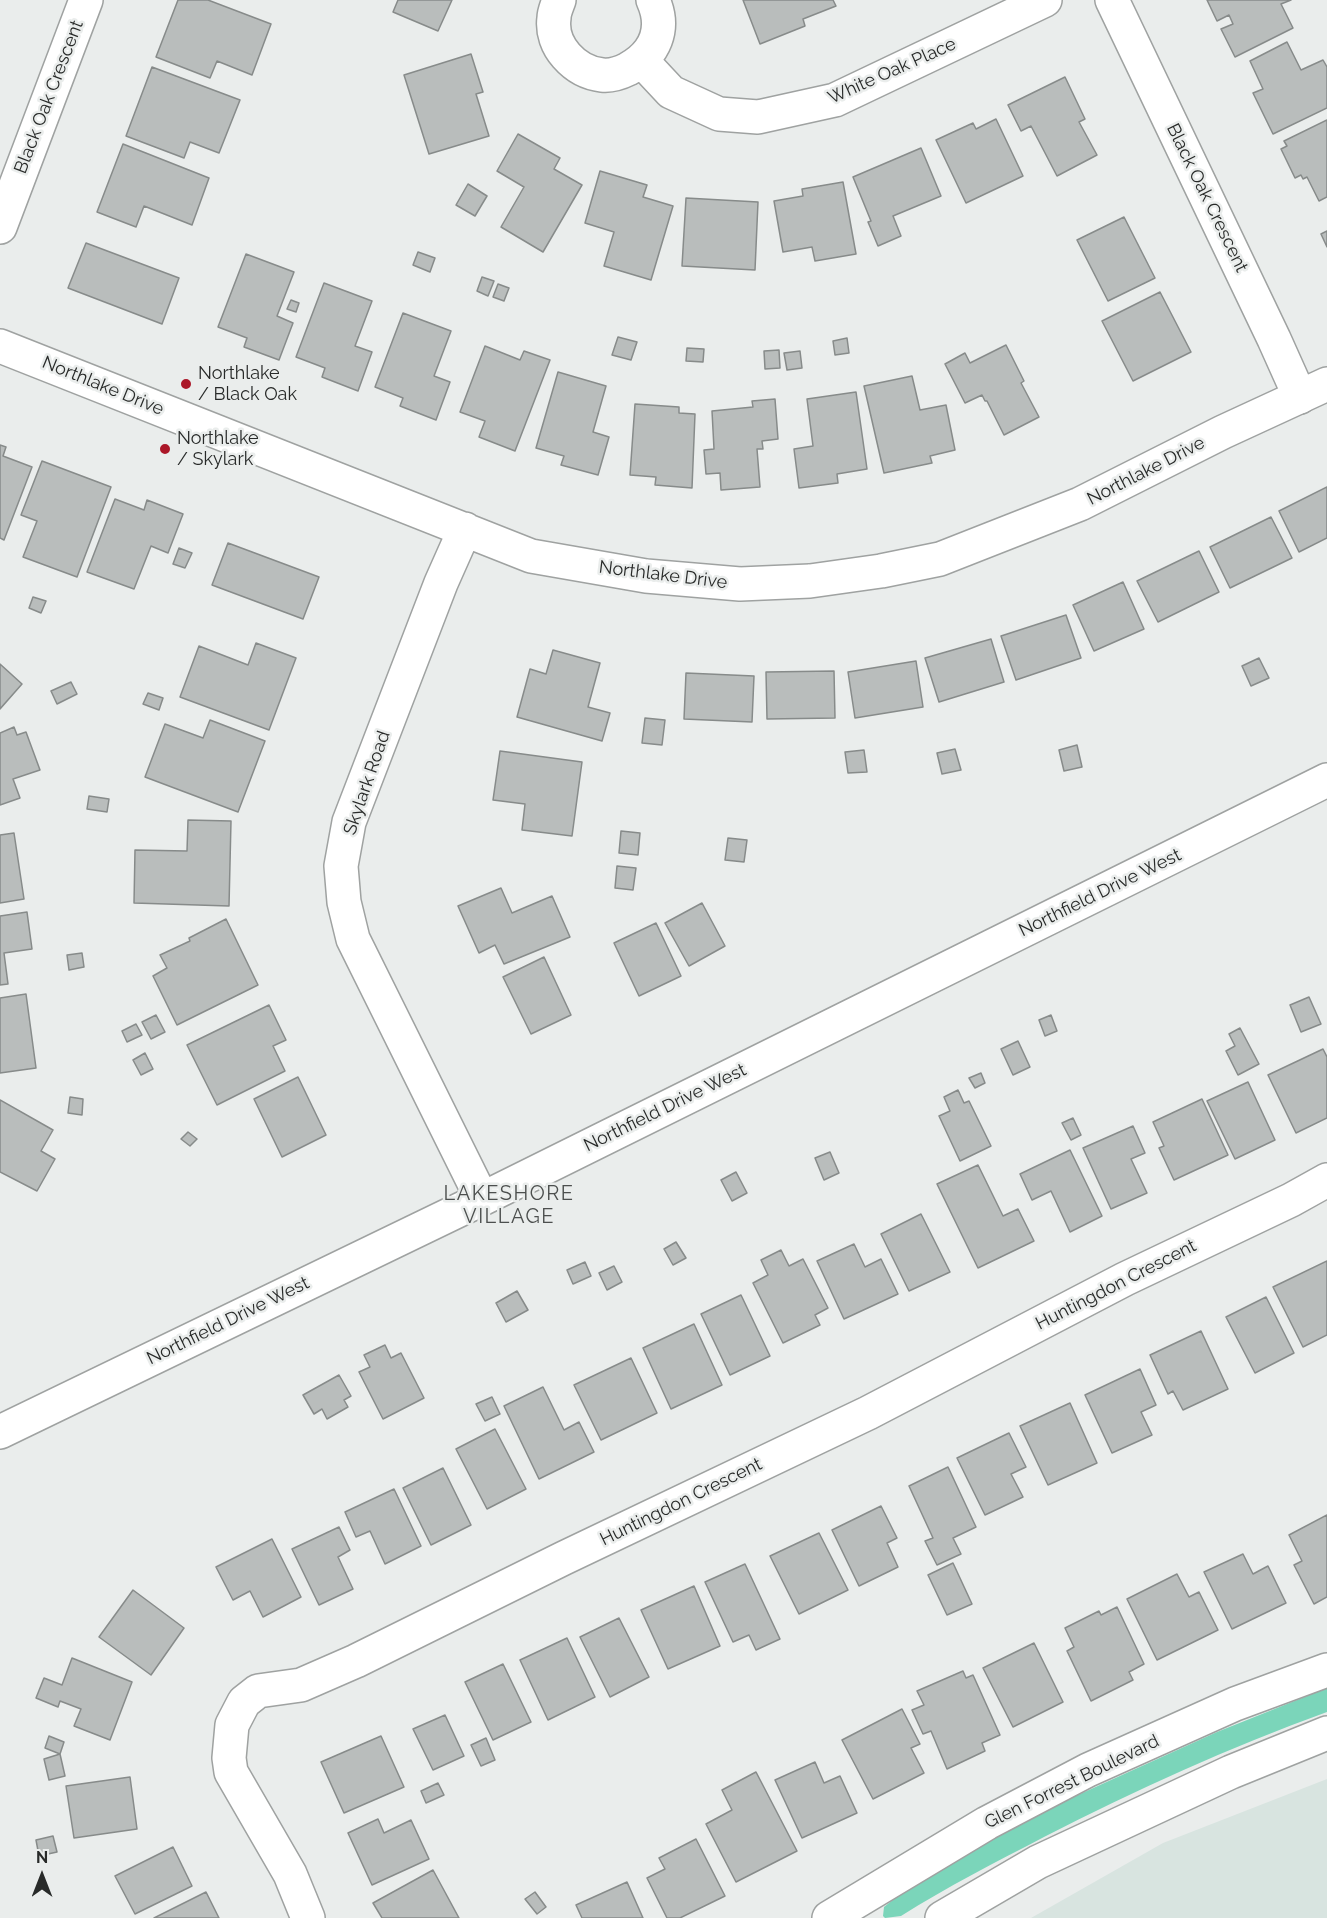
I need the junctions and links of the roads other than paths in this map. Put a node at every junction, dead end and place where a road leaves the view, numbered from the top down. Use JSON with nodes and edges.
{"nodes":[{"id":1,"x":86,"y":0,"type":"edge"},
{"id":2,"x":559,"y":0,"type":"edge"},
{"id":3,"x":653,"y":0,"type":"edge"},
{"id":4,"x":1045,"y":0,"type":"edge"},
{"id":5,"x":1112,"y":0,"type":"edge"},
{"id":6,"x":642,"y":61,"type":"junction"},
{"id":7,"x":0,"y":227,"type":"edge"},
{"id":8,"x":0,"y":346,"type":"edge"},
{"id":9,"x":1313,"y":391,"type":"edge"},
{"id":10,"x":465,"y":529,"type":"junction"},
{"id":11,"x":1327,"y":780,"type":"edge"},
{"id":12,"x":1327,"y":1180,"type":"edge"},
{"id":13,"x":482,"y":1199,"type":"junction"},
{"id":14,"x":0,"y":1432,"type":"edge"},
{"id":15,"x":1327,"y":1670,"type":"edge"},
{"id":16,"x":1327,"y":1733,"type":"edge"},
{"id":17,"x":843,"y":1914,"type":"edge"},
{"id":18,"x":308,"y":1918,"type":"edge"},
{"id":19,"x":942,"y":1918,"type":"edge"}],
"edges":[{"from":1,"to":7,"type":"street","name":"Black Oak Crescent"},
{"from":2,"to":6,"type":"street"},
{"from":3,"to":6,"type":"street"},
{"from":4,"to":6,"type":"street","name":"White Oak Place"},
{"from":5,"to":9,"type":"street","name":"Black Oak Crescent"},
{"from":8,"to":10,"type":"street","name":"Northlake Drive"},
{"from":9,"to":10,"type":"street","name":"Northlake Drive"},
{"from":10,"to":13,"type":"street","name":"Skylark Road"},
{"from":11,"to":13,"type":"street","name":"Northfield Drive West"},
{"from":12,"to":18,"type":"street","name":"Huntingdon Crescent"},
{"from":13,"to":14,"type":"street","name":"Northfield Drive West"},
{"from":15,"to":17,"type":"street","name":"Glen Forrest Boulevard"},
{"from":16,"to":19,"type":"street"}]}
